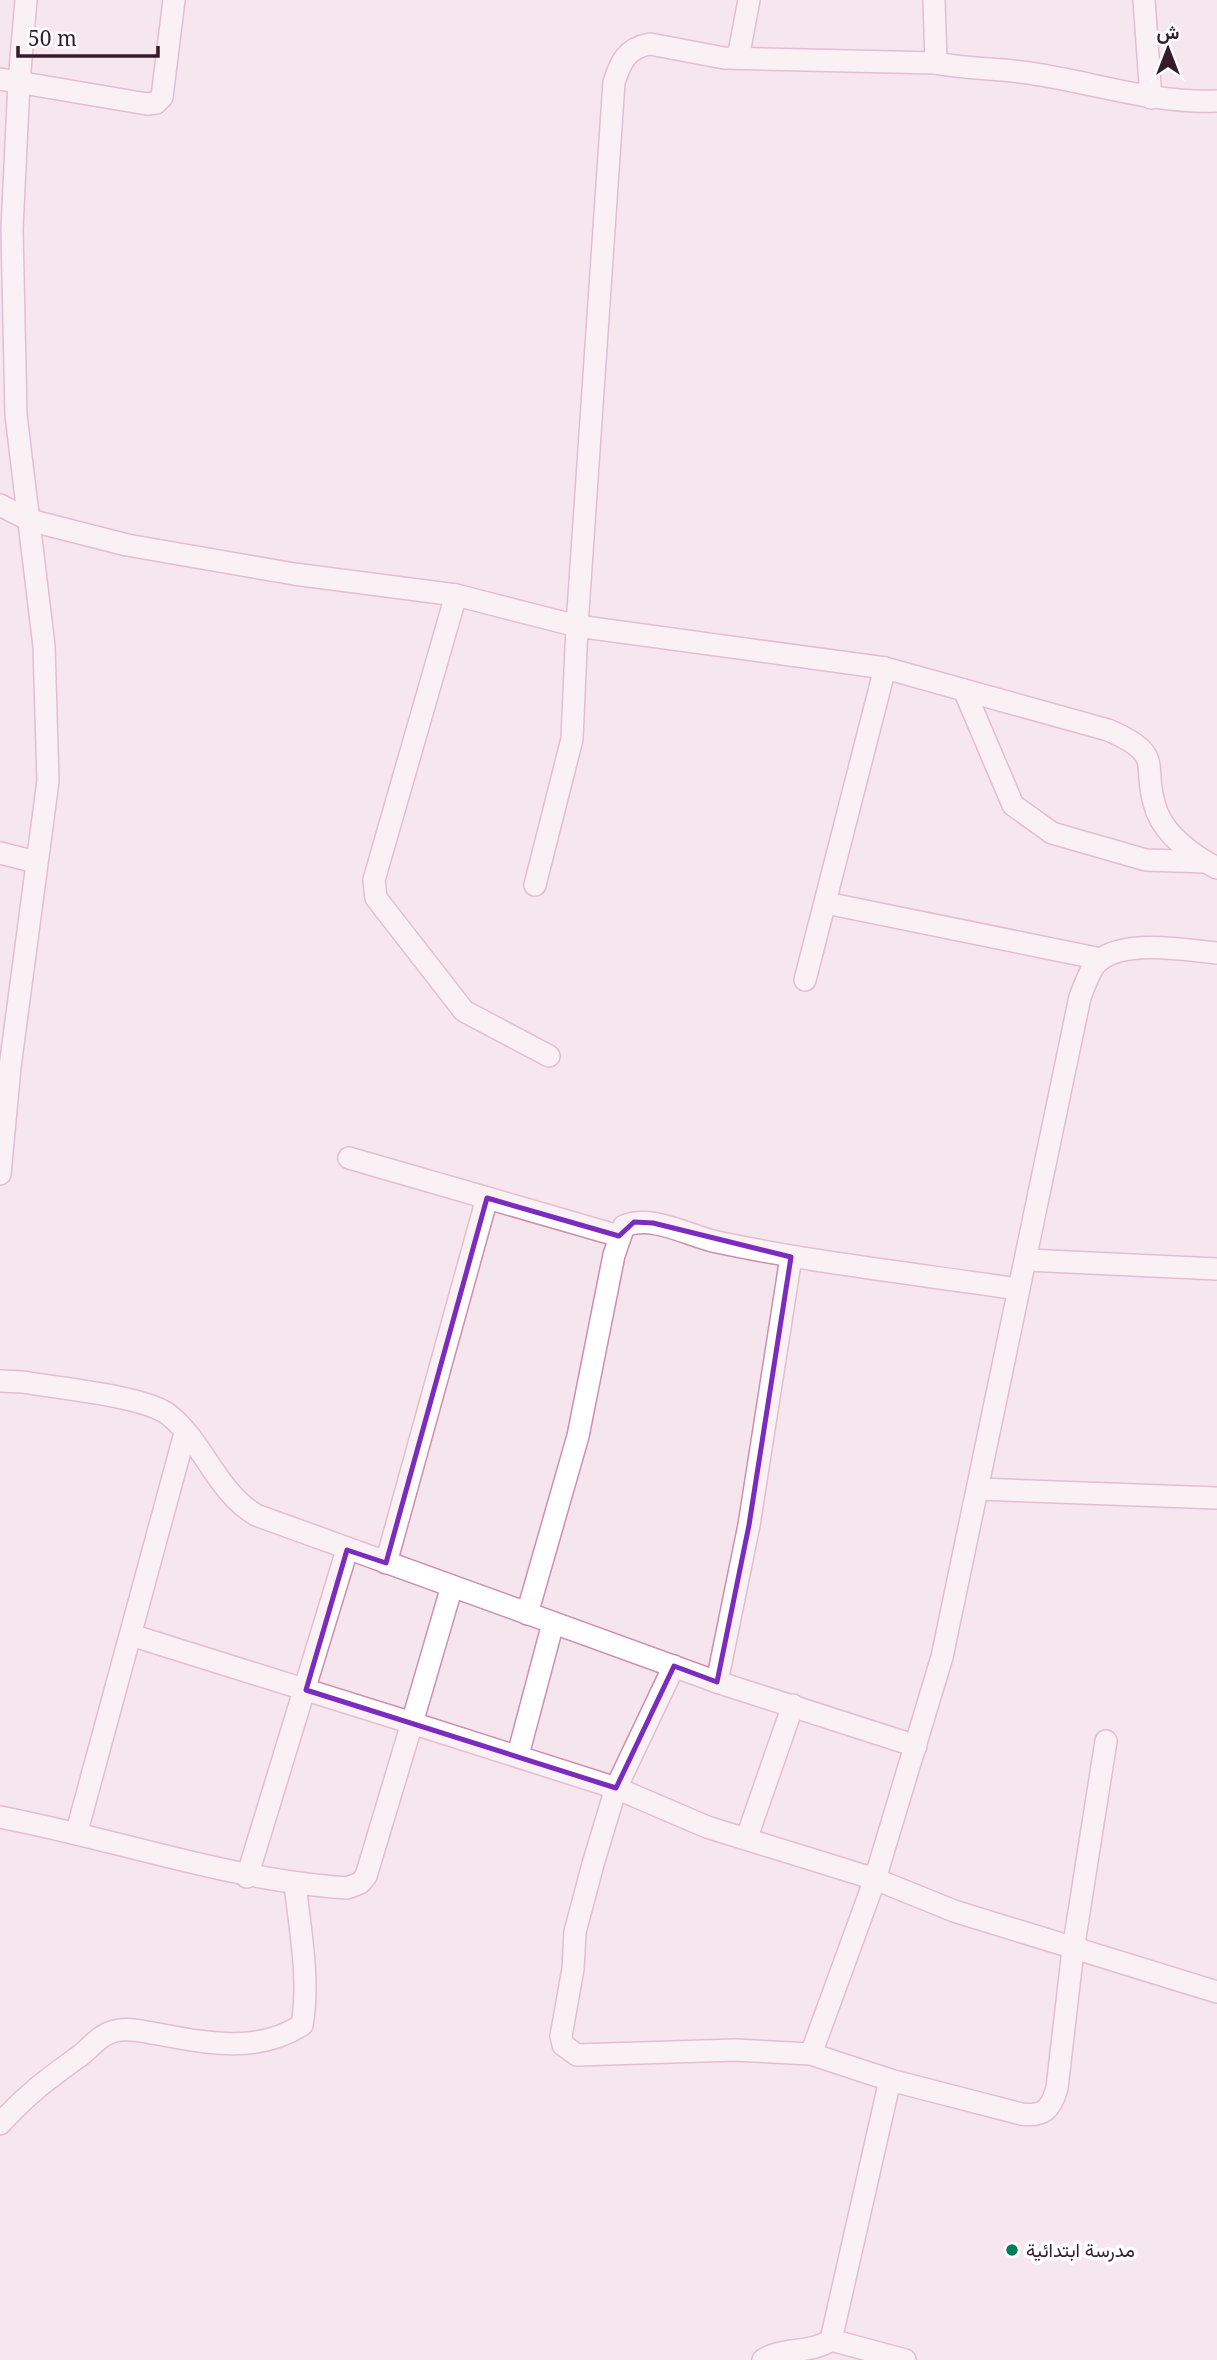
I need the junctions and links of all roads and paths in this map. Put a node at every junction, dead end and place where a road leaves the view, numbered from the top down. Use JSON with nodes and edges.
{"nodes":[{"id":1,"x":26,"y":0,"type":"edge"},
{"id":2,"x":174,"y":0,"type":"edge"},
{"id":3,"x":748,"y":0,"type":"edge"},
{"id":4,"x":934,"y":0,"type":"edge"},
{"id":5,"x":1144,"y":0,"type":"edge"},
{"id":6,"x":738,"y":58,"type":"junction"},
{"id":7,"x":936,"y":63,"type":"junction"},
{"id":8,"x":9,"y":80,"type":"edge"},
{"id":9,"x":1152,"y":98,"type":"junction"},
{"id":10,"x":1217,"y":102,"type":"edge"},
{"id":11,"x":0,"y":505,"type":"edge"},
{"id":12,"x":29,"y":520,"type":"junction"},
{"id":13,"x":456,"y":595,"type":"junction"},
{"id":14,"x":577,"y":626,"type":"junction"},
{"id":15,"x":885,"y":668,"type":"junction"},
{"id":16,"x":964,"y":690,"type":"junction"},
{"id":17,"x":0,"y":853,"type":"edge"},
{"id":18,"x":36,"y":862,"type":"junction"},
{"id":19,"x":1212,"y":865,"type":"edge"},
{"id":20,"x":535,"y":886,"type":"dead end"},
{"id":21,"x":826,"y":903,"type":"junction"},
{"id":22,"x":1217,"y":953,"type":"edge"},
{"id":23,"x":1101,"y":959,"type":"junction"},
{"id":24,"x":805,"y":980,"type":"dead end"},
{"id":25,"x":549,"y":1056,"type":"dead end"},
{"id":26,"x":5,"y":1067,"type":"edge"},
{"id":27,"x":349,"y":1158,"type":"dead end"},
{"id":28,"x":0,"y":1174,"type":"edge"},
{"id":29,"x":487,"y":1198,"type":"junction"},
{"id":30,"x":619,"y":1236,"type":"junction"},
{"id":31,"x":791,"y":1257,"type":"junction"},
{"id":32,"x":1027,"y":1261,"type":"junction"},
{"id":33,"x":1217,"y":1269,"type":"edge"},
{"id":34,"x":1018,"y":1289,"type":"junction"},
{"id":35,"x":0,"y":1381,"type":"edge"},
{"id":36,"x":185,"y":1433,"type":"junction"},
{"id":37,"x":978,"y":1489,"type":"junction"},
{"id":38,"x":1217,"y":1498,"type":"edge"},
{"id":39,"x":347,"y":1550,"type":"junction"},
{"id":40,"x":386,"y":1563,"type":"junction"},
{"id":41,"x":452,"y":1586,"type":"junction"},
{"id":42,"x":527,"y":1614,"type":"junction"},
{"id":43,"x":553,"y":1623,"type":"junction"},
{"id":44,"x":131,"y":1635,"type":"junction"},
{"id":45,"x":674,"y":1666,"type":"junction"},
{"id":46,"x":717,"y":1682,"type":"junction"},
{"id":47,"x":306,"y":1690,"type":"junction"},
{"id":48,"x":793,"y":1705,"type":"junction"},
{"id":49,"x":412,"y":1723,"type":"junction"},
{"id":50,"x":1106,"y":1741,"type":"dead end"},
{"id":51,"x":916,"y":1746,"type":"junction"},
{"id":52,"x":517,"y":1755,"type":"junction"},
{"id":53,"x":616,"y":1788,"type":"junction"},
{"id":54,"x":0,"y":1817,"type":"edge"},
{"id":55,"x":77,"y":1831,"type":"junction"},
{"id":56,"x":747,"y":1837,"type":"junction"},
{"id":57,"x":247,"y":1877,"type":"junction"},
{"id":58,"x":875,"y":1879,"type":"junction"},
{"id":59,"x":295,"y":1884,"type":"junction"},
{"id":60,"x":1073,"y":1950,"type":"junction"},
{"id":61,"x":1217,"y":1992,"type":"edge"},
{"id":62,"x":811,"y":2054,"type":"junction"},
{"id":63,"x":890,"y":2080,"type":"junction"},
{"id":64,"x":0,"y":2124,"type":"edge"},
{"id":65,"x":831,"y":2340,"type":"junction"},
{"id":66,"x":763,"y":2360,"type":"edge"},
{"id":67,"x":905,"y":2360,"type":"edge"}],
"edges":[{"from":1,"to":8,"type":"street"},
{"from":2,"to":8,"type":"street"},
{"from":3,"to":6,"type":"street"},
{"from":4,"to":7,"type":"street"},
{"from":5,"to":9,"type":"street"},
{"from":6,"to":7,"type":"street"},
{"from":6,"to":14,"type":"street"},
{"from":7,"to":9,"type":"street"},
{"from":8,"to":12,"type":"street"},
{"from":9,"to":10,"type":"street"},
{"from":11,"to":12,"type":"street"},
{"from":12,"to":13,"type":"street"},
{"from":12,"to":18,"type":"street"},
{"from":13,"to":14,"type":"street"},
{"from":13,"to":25,"type":"street"},
{"from":14,"to":15,"type":"street"},
{"from":14,"to":20,"type":"street"},
{"from":15,"to":16,"type":"street"},
{"from":15,"to":21,"type":"street"},
{"from":16,"to":19,"type":"street"},
{"from":16,"to":19,"type":"street"},
{"from":17,"to":18,"type":"street"},
{"from":18,"to":26,"type":"street"},
{"from":21,"to":23,"type":"street"},
{"from":21,"to":24,"type":"street"},
{"from":22,"to":23,"type":"street"},
{"from":23,"to":32,"type":"street"},
{"from":26,"to":28,"type":"street"},
{"from":27,"to":29,"type":"street"},
{"from":29,"to":30,"type":"street"},
{"from":29,"to":40,"type":"street"},
{"from":30,"to":31,"type":"street"},
{"from":30,"to":42,"type":"street"},
{"from":31,"to":34,"type":"street"},
{"from":31,"to":46,"type":"street"},
{"from":32,"to":33,"type":"street"},
{"from":32,"to":34,"type":"street"},
{"from":34,"to":37,"type":"street"},
{"from":35,"to":36,"type":"street"},
{"from":36,"to":39,"type":"street"},
{"from":36,"to":44,"type":"street"},
{"from":37,"to":38,"type":"street"},
{"from":37,"to":51,"type":"street"},
{"from":39,"to":40,"type":"street"},
{"from":39,"to":47,"type":"street"},
{"from":40,"to":41,"type":"street"},
{"from":41,"to":42,"type":"street"},
{"from":41,"to":49,"type":"street"},
{"from":42,"to":43,"type":"street"},
{"from":43,"to":45,"type":"street"},
{"from":43,"to":52,"type":"street"},
{"from":44,"to":47,"type":"street"},
{"from":44,"to":55,"type":"street"},
{"from":45,"to":46,"type":"street"},
{"from":45,"to":53,"type":"street"},
{"from":46,"to":48,"type":"street"},
{"from":47,"to":49,"type":"street"},
{"from":47,"to":57,"type":"street"},
{"from":48,"to":51,"type":"street"},
{"from":48,"to":56,"type":"street"},
{"from":49,"to":52,"type":"street"},
{"from":49,"to":59,"type":"street"},
{"from":50,"to":60,"type":"street"},
{"from":51,"to":58,"type":"street"},
{"from":52,"to":53,"type":"street"},
{"from":53,"to":56,"type":"street"},
{"from":53,"to":62,"type":"street"},
{"from":54,"to":55,"type":"street"},
{"from":55,"to":57,"type":"street"},
{"from":56,"to":58,"type":"street"},
{"from":57,"to":59,"type":"street"},
{"from":58,"to":60,"type":"street"},
{"from":58,"to":62,"type":"street"},
{"from":59,"to":64,"type":"street"},
{"from":60,"to":61,"type":"street"},
{"from":60,"to":63,"type":"street"},
{"from":62,"to":63,"type":"street"},
{"from":63,"to":65,"type":"street"},
{"from":65,"to":66,"type":"street"},
{"from":65,"to":67,"type":"street"}]}
